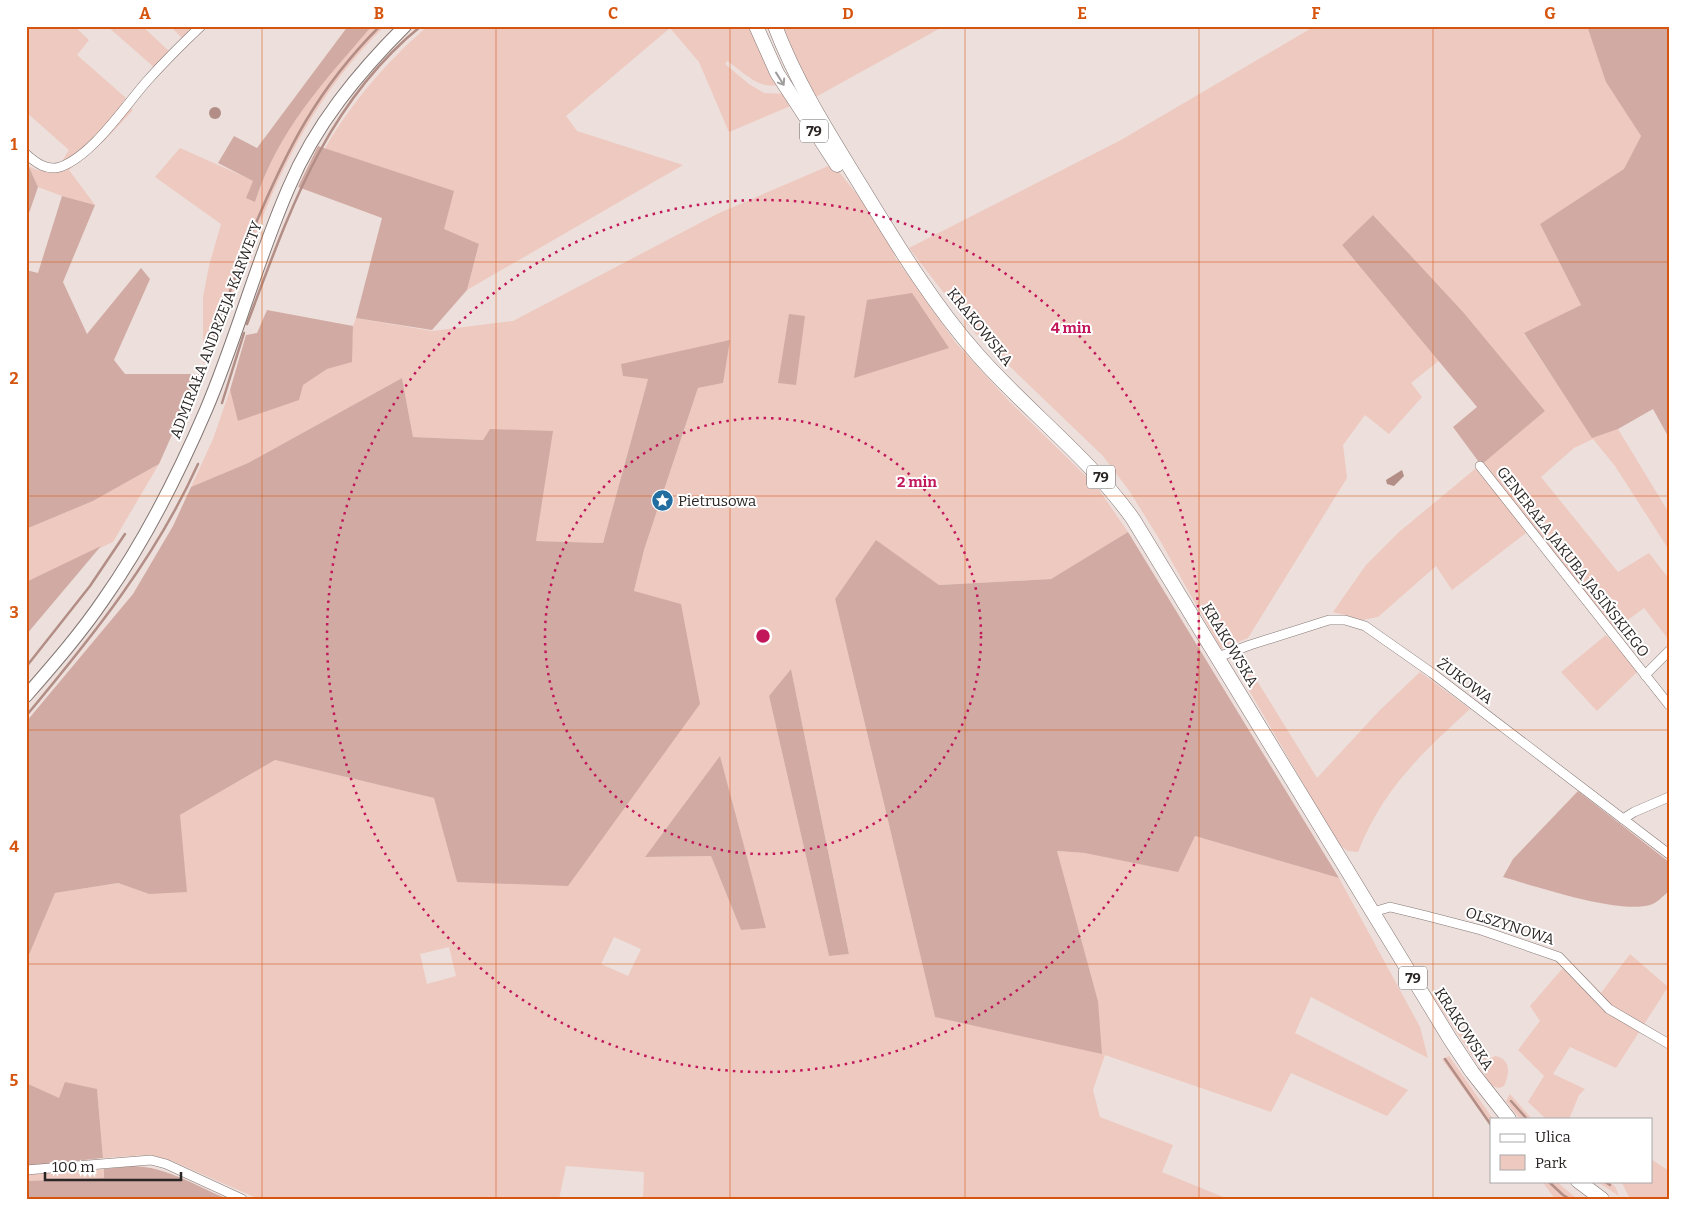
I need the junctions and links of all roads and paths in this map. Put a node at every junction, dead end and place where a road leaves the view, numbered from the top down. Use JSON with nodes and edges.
{"nodes":[{"id":1,"x":200,"y":26,"type":"edge"},
{"id":2,"x":405,"y":26,"type":"edge"},
{"id":3,"x":756,"y":26,"type":"edge"},
{"id":4,"x":775,"y":26,"type":"edge"},
{"id":5,"x":26,"y":154,"type":"edge"},
{"id":6,"x":881,"y":220,"type":"junction"},
{"id":7,"x":1480,"y":466,"type":"dead end"},
{"id":8,"x":1669,"y":651,"type":"edge"},
{"id":9,"x":1218,"y":658,"type":"junction"},
{"id":10,"x":1645,"y":675,"type":"junction"},
{"id":11,"x":26,"y":696,"type":"edge"},
{"id":12,"x":1669,"y":705,"type":"edge"},
{"id":13,"x":1669,"y":797,"type":"edge"},
{"id":14,"x":1623,"y":819,"type":"junction"},
{"id":15,"x":1669,"y":854,"type":"edge"},
{"id":16,"x":1373,"y":912,"type":"junction"},
{"id":17,"x":1669,"y":1044,"type":"edge"},
{"id":18,"x":1508,"y":1118,"type":"edge"},
{"id":19,"x":26,"y":1170,"type":"edge"},
{"id":20,"x":1579,"y":1182,"type":"edge"},
{"id":21,"x":242,"y":1199,"type":"edge"},
{"id":22,"x":1602,"y":1199,"type":"edge"}],
"edges":[{"from":1,"to":5,"type":"street"},
{"from":2,"to":11,"type":"main road","name":"ADMIRAŁA ANDRZEJA KARWETY"},
{"from":3,"to":6,"type":"main road","name":"KRAKOWSKA","number":"79","one_way":true},
{"from":4,"to":6,"type":"main road","name":"KRAKOWSKA","number":"79"},
{"from":6,"to":9,"type":"main road","name":"KRAKOWSKA","number":"79"},
{"from":7,"to":10,"type":"street","name":"GENERAŁA JAKUBA JASIŃSKIEGO"},
{"from":8,"to":10,"type":"street","name":"GENERAŁA JAKUBA JASIŃSKIEGO"},
{"from":9,"to":14,"type":"street","name":"ŻUKOWA"},
{"from":9,"to":16,"type":"main road","name":"KRAKOWSKA","number":"79"},
{"from":10,"to":12,"type":"street","name":"GENERAŁA JAKUBA JASIŃSKIEGO"},
{"from":13,"to":14,"type":"street"},
{"from":14,"to":15,"type":"street","name":"ŻUKOWA"},
{"from":16,"to":17,"type":"street","name":"OLSZYNOWA"},
{"from":16,"to":18,"type":"main road","name":"KRAKOWSKA","number":"79"},
{"from":19,"to":21,"type":"street"},
{"from":20,"to":22,"type":"main road"}]}
